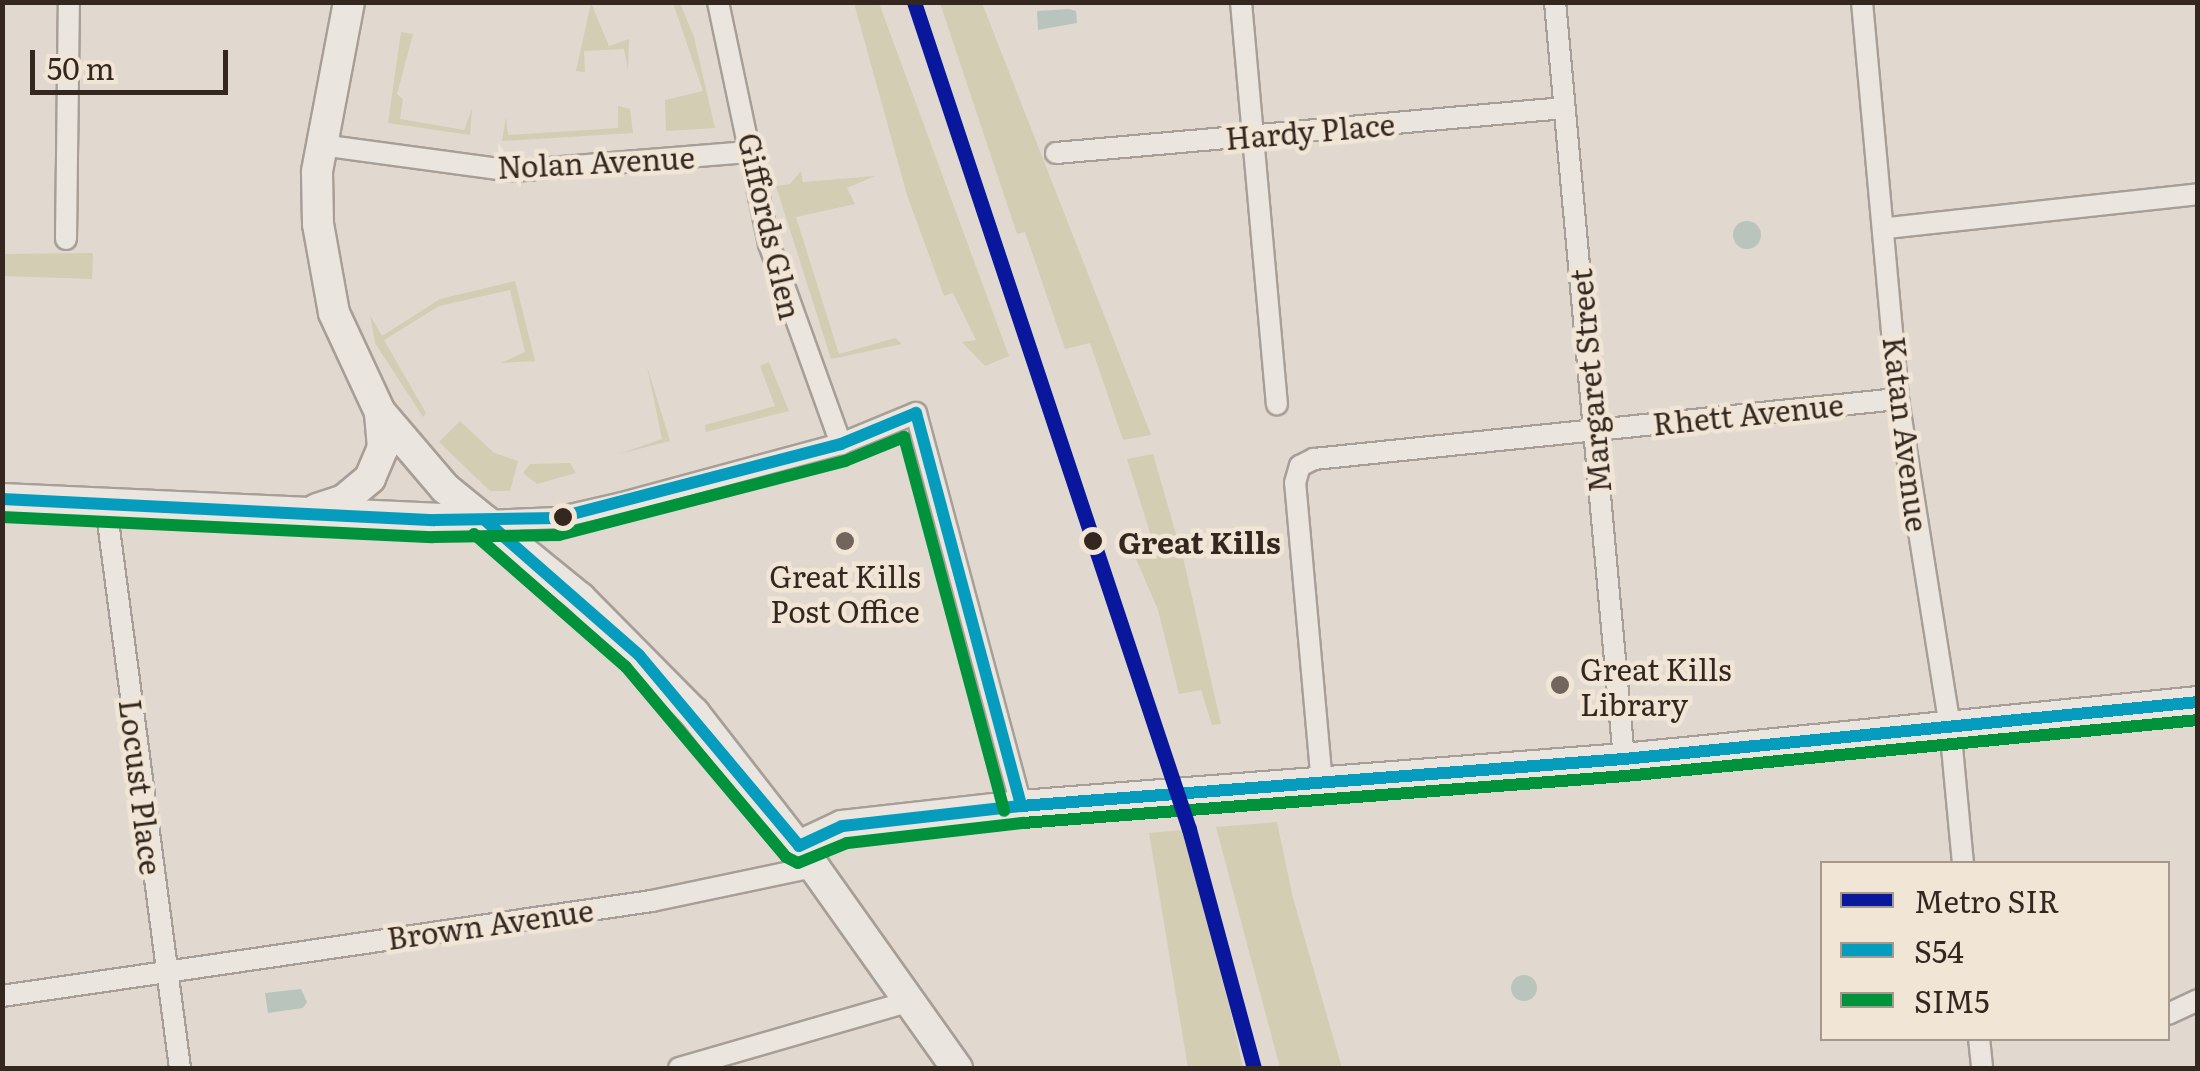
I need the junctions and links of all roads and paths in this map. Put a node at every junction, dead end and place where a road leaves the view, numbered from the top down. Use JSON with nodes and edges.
{"nodes":[{"id":1,"x":69,"y":2,"type":"edge"},
{"id":2,"x":348,"y":2,"type":"edge"},
{"id":3,"x":718,"y":2,"type":"edge"},
{"id":4,"x":1241,"y":2,"type":"edge"},
{"id":5,"x":1554,"y":2,"type":"edge"},
{"id":6,"x":1862,"y":2,"type":"edge"},
{"id":7,"x":1564,"y":108,"type":"junction"},
{"id":8,"x":1252,"y":135,"type":"junction"},
{"id":9,"x":322,"y":145,"type":"junction"},
{"id":10,"x":751,"y":152,"type":"junction"},
{"id":11,"x":1056,"y":154,"type":"dead end"},
{"id":12,"x":2198,"y":194,"type":"edge"},
{"id":13,"x":1886,"y":228,"type":"junction"},
{"id":14,"x":66,"y":239,"type":"dead end"},
{"id":15,"x":1898,"y":399,"type":"junction"},
{"id":16,"x":1277,"y":404,"type":"dead end"},
{"id":17,"x":380,"y":412,"type":"junction"},
{"id":18,"x":1594,"y":428,"type":"junction"},
{"id":19,"x":841,"y":444,"type":"junction"},
{"id":20,"x":2,"y":499,"type":"edge"},
{"id":21,"x":106,"y":506,"type":"junction"},
{"id":22,"x":298,"y":513,"type":"junction"},
{"id":23,"x":486,"y":521,"type":"junction"},
{"id":24,"x":2198,"y":702,"type":"edge"},
{"id":25,"x":1950,"y":726,"type":"junction"},
{"id":26,"x":1624,"y":758,"type":"junction"},
{"id":27,"x":1322,"y":784,"type":"junction"},
{"id":28,"x":1021,"y":806,"type":"junction"},
{"id":29,"x":807,"y":857,"type":"junction"},
{"id":30,"x":1963,"y":861,"type":"edge"},
{"id":31,"x":164,"y":969,"type":"junction"},
{"id":32,"x":2,"y":996,"type":"edge"},
{"id":33,"x":2198,"y":1000,"type":"edge"},
{"id":34,"x":908,"y":1002,"type":"junction"},
{"id":35,"x":2170,"y":1013,"type":"edge"},
{"id":36,"x":1979,"y":1041,"type":"edge"},
{"id":37,"x":180,"y":1068,"type":"edge"},
{"id":38,"x":679,"y":1068,"type":"edge"},
{"id":39,"x":958,"y":1068,"type":"edge"},
{"id":40,"x":1982,"y":1068,"type":"edge"}],
"edges":[{"from":1,"to":14,"type":"street"},
{"from":2,"to":9,"type":"street"},
{"from":3,"to":10,"type":"street","name":"Giffords Glen"},
{"from":4,"to":8,"type":"street"},
{"from":5,"to":7,"type":"street","name":"Margaret Street"},
{"from":6,"to":13,"type":"street","name":"Katan Avenue"},
{"from":7,"to":8,"type":"street","name":"Hardy Place"},
{"from":7,"to":18,"type":"street","name":"Margaret Street"},
{"from":8,"to":11,"type":"street","name":"Hardy Place"},
{"from":8,"to":16,"type":"street"},
{"from":9,"to":10,"type":"street","name":"Nolan Avenue"},
{"from":9,"to":17,"type":"street"},
{"from":10,"to":19,"type":"street","name":"Giffords Glen"},
{"from":12,"to":13,"type":"street"},
{"from":13,"to":15,"type":"street","name":"Katan Avenue"},
{"from":15,"to":18,"type":"street","name":"Rhett Avenue"},
{"from":15,"to":25,"type":"street","name":"Katan Avenue"},
{"from":17,"to":22,"type":"street"},
{"from":17,"to":23,"type":"street"},
{"from":18,"to":26,"type":"street","name":"Margaret Street"},
{"from":18,"to":27,"type":"street","name":"Rhett Avenue"},
{"from":19,"to":23,"type":"street"},
{"from":19,"to":28,"type":"street"},
{"from":20,"to":21,"type":"street"},
{"from":21,"to":22,"type":"street"},
{"from":21,"to":31,"type":"street","name":"Locust Place"},
{"from":22,"to":23,"type":"street"},
{"from":23,"to":29,"type":"street"},
{"from":24,"to":25,"type":"street"},
{"from":25,"to":26,"type":"street"},
{"from":25,"to":30,"type":"street","name":"Katan Avenue"},
{"from":26,"to":27,"type":"street"},
{"from":27,"to":28,"type":"street"},
{"from":28,"to":29,"type":"street"},
{"from":29,"to":31,"type":"street","name":"Brown Avenue"},
{"from":29,"to":34,"type":"street"},
{"from":31,"to":32,"type":"street","name":"Brown Avenue"},
{"from":31,"to":37,"type":"street","name":"Locust Place"},
{"from":33,"to":35,"type":"street"},
{"from":34,"to":38,"type":"street"},
{"from":34,"to":39,"type":"street"},
{"from":36,"to":40,"type":"street"}]}
